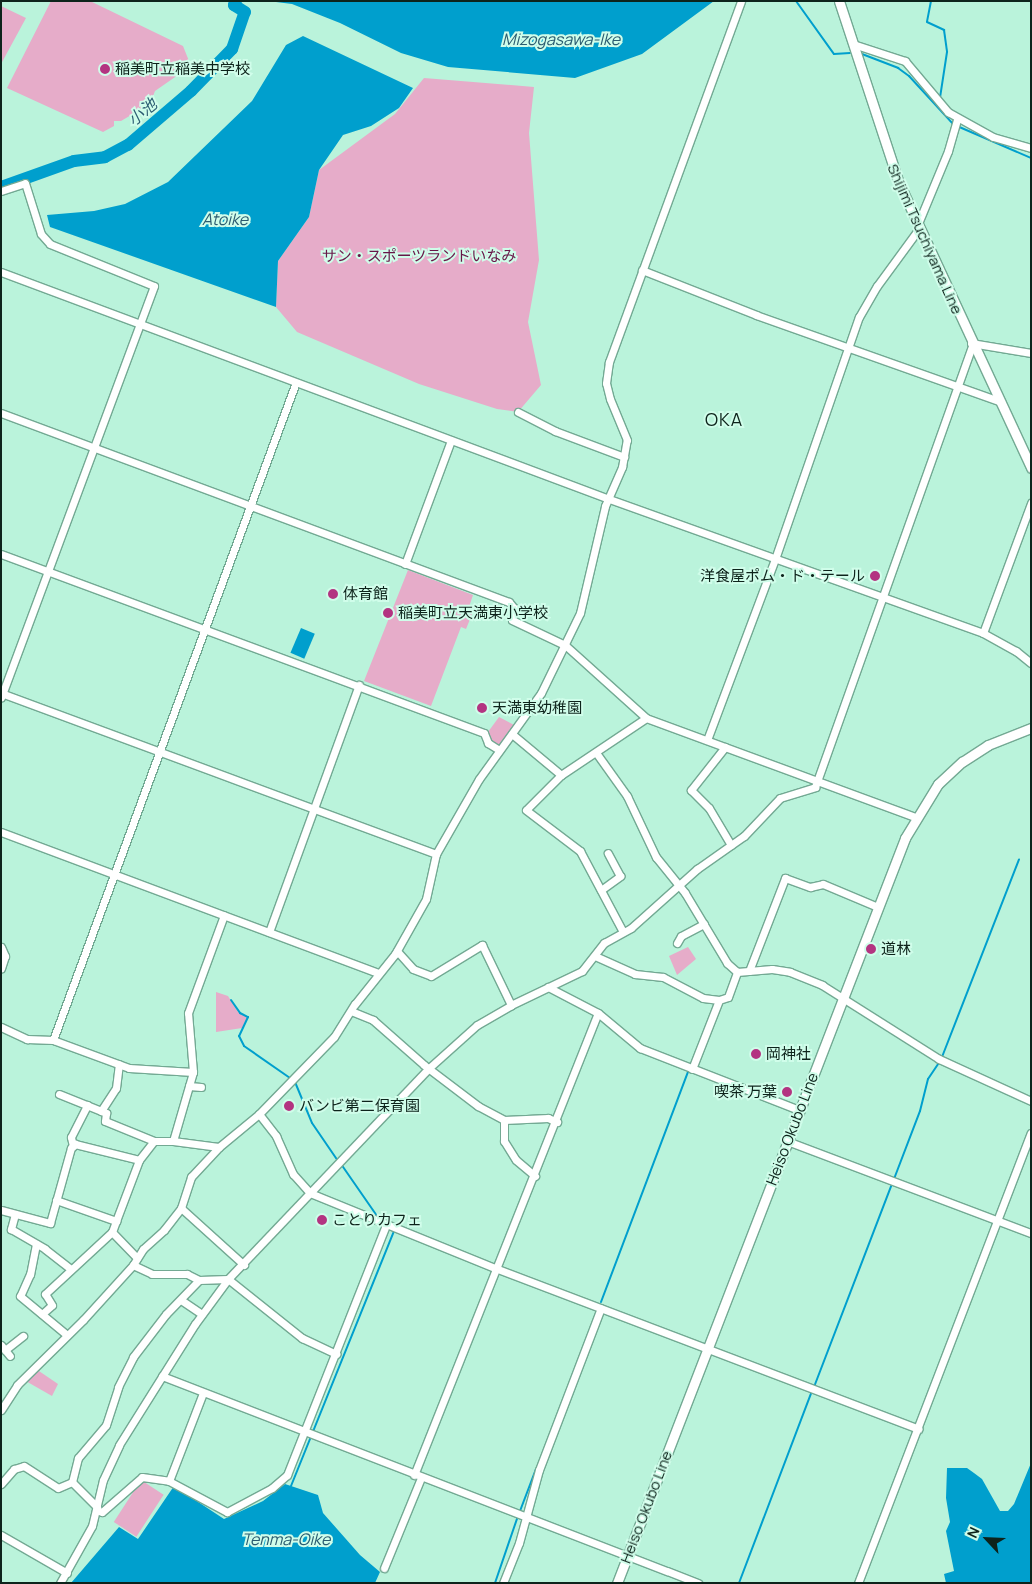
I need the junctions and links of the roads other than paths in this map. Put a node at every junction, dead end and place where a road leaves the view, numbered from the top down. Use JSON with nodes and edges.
{"nodes":[{"id":1,"x":741,"y":1,"type":"edge"},
{"id":2,"x":839,"y":1,"type":"edge"},
{"id":3,"x":853,"y":44,"type":"junction"},
{"id":4,"x":957,"y":120,"type":"junction"},
{"id":5,"x":1031,"y":148,"type":"edge"},
{"id":6,"x":1,"y":191,"type":"edge"},
{"id":7,"x":918,"y":228,"type":"junction"},
{"id":8,"x":642,"y":270,"type":"junction"},
{"id":9,"x":1,"y":272,"type":"edge"},
{"id":10,"x":140,"y":324,"type":"junction"},
{"id":11,"x":972,"y":344,"type":"junction"},
{"id":12,"x":850,"y":348,"type":"junction"},
{"id":13,"x":1031,"y":353,"type":"edge"},
{"id":14,"x":296,"y":382,"type":"junction"},
{"id":15,"x":957,"y":385,"type":"junction"},
{"id":16,"x":999,"y":401,"type":"junction"},
{"id":17,"x":518,"y":412,"type":"dead end"},
{"id":18,"x":1,"y":413,"type":"edge"},
{"id":19,"x":451,"y":440,"type":"junction"},
{"id":20,"x":94,"y":448,"type":"junction"},
{"id":21,"x":624,"y":456,"type":"junction"},
{"id":22,"x":1031,"y":468,"type":"edge"},
{"id":23,"x":608,"y":499,"type":"junction"},
{"id":24,"x":1031,"y":503,"type":"edge"},
{"id":25,"x":251,"y":506,"type":"junction"},
{"id":26,"x":1,"y":554,"type":"edge"},
{"id":27,"x":775,"y":559,"type":"junction"},
{"id":28,"x":405,"y":564,"type":"junction"},
{"id":29,"x":49,"y":572,"type":"junction"},
{"id":30,"x":881,"y":596,"type":"junction"},
{"id":31,"x":204,"y":629,"type":"junction"},
{"id":32,"x":983,"y":633,"type":"junction"},
{"id":33,"x":565,"y":644,"type":"junction"},
{"id":34,"x":1031,"y":663,"type":"edge"},
{"id":35,"x":359,"y":685,"type":"junction"},
{"id":36,"x":2,"y":695,"type":"edge"},
{"id":37,"x":646,"y":718,"type":"junction"},
{"id":38,"x":1031,"y":728,"type":"edge"},
{"id":39,"x":512,"y":734,"type":"junction"},
{"id":40,"x":707,"y":740,"type":"junction"},
{"id":41,"x":725,"y":747,"type":"junction"},
{"id":42,"x":499,"y":750,"type":"junction"},
{"id":43,"x":160,"y":752,"type":"junction"},
{"id":44,"x":597,"y":754,"type":"junction"},
{"id":45,"x":561,"y":775,"type":"junction"},
{"id":46,"x":816,"y":780,"type":"junction"},
{"id":47,"x":314,"y":809,"type":"junction"},
{"id":48,"x":915,"y":817,"type":"junction"},
{"id":49,"x":1,"y":832,"type":"edge"},
{"id":50,"x":731,"y":845,"type":"junction"},
{"id":51,"x":608,"y":853,"type":"dead end"},
{"id":52,"x":436,"y":854,"type":"junction"},
{"id":53,"x":113,"y":875,"type":"junction"},
{"id":54,"x":680,"y":887,"type":"junction"},
{"id":55,"x":602,"y":890,"type":"junction"},
{"id":56,"x":878,"y":907,"type":"junction"},
{"id":57,"x":224,"y":916,"type":"junction"},
{"id":58,"x":704,"y":924,"type":"junction"},
{"id":59,"x":622,"y":930,"type":"junction"},
{"id":60,"x":269,"y":932,"type":"junction"},
{"id":61,"x":677,"y":943,"type":"dead end"},
{"id":62,"x":1,"y":947,"type":"edge"},
{"id":63,"x":397,"y":951,"type":"junction"},
{"id":64,"x":595,"y":956,"type":"junction"},
{"id":65,"x":1,"y":968,"type":"edge"},
{"id":66,"x":749,"y":971,"type":"junction"},
{"id":67,"x":736,"y":972,"type":"junction"},
{"id":68,"x":378,"y":973,"type":"junction"},
{"id":69,"x":548,"y":987,"type":"junction"},
{"id":70,"x":842,"y":999,"type":"junction"},
{"id":71,"x":719,"y":1000,"type":"junction"},
{"id":72,"x":511,"y":1004,"type":"junction"},
{"id":73,"x":351,"y":1010,"type":"junction"},
{"id":74,"x":598,"y":1013,"type":"junction"},
{"id":75,"x":1,"y":1027,"type":"edge"},
{"id":76,"x":53,"y":1040,"type":"junction"},
{"id":77,"x":119,"y":1064,"type":"junction"},
{"id":78,"x":430,"y":1068,"type":"junction"},
{"id":79,"x":692,"y":1069,"type":"junction"},
{"id":80,"x":193,"y":1072,"type":"junction"},
{"id":81,"x":190,"y":1086,"type":"junction"},
{"id":82,"x":201,"y":1087,"type":"dead end"},
{"id":83,"x":59,"y":1094,"type":"dead end"},
{"id":84,"x":1031,"y":1101,"type":"edge"},
{"id":85,"x":87,"y":1106,"type":"junction"},
{"id":86,"x":799,"y":1110,"type":"junction"},
{"id":87,"x":101,"y":1111,"type":"junction"},
{"id":88,"x":259,"y":1114,"type":"junction"},
{"id":89,"x":504,"y":1120,"type":"junction"},
{"id":90,"x":557,"y":1122,"type":"junction"},
{"id":91,"x":1031,"y":1133,"type":"edge"},
{"id":92,"x":154,"y":1141,"type":"junction"},
{"id":93,"x":173,"y":1141,"type":"junction"},
{"id":94,"x":787,"y":1141,"type":"junction"},
{"id":95,"x":72,"y":1146,"type":"junction"},
{"id":96,"x":219,"y":1146,"type":"junction"},
{"id":97,"x":139,"y":1160,"type":"junction"},
{"id":98,"x":535,"y":1176,"type":"junction"},
{"id":99,"x":310,"y":1193,"type":"junction"},
{"id":100,"x":56,"y":1200,"type":"junction"},
{"id":101,"x":181,"y":1208,"type":"junction"},
{"id":102,"x":1,"y":1210,"type":"edge"},
{"id":103,"x":15,"y":1214,"type":"junction"},
{"id":104,"x":998,"y":1220,"type":"junction"},
{"id":105,"x":116,"y":1221,"type":"junction"},
{"id":106,"x":386,"y":1225,"type":"junction"},
{"id":107,"x":112,"y":1232,"type":"junction"},
{"id":108,"x":1031,"y":1233,"type":"edge"},
{"id":109,"x":36,"y":1244,"type":"junction"},
{"id":110,"x":135,"y":1261,"type":"junction"},
{"id":111,"x":244,"y":1264,"type":"junction"},
{"id":112,"x":495,"y":1268,"type":"junction"},
{"id":113,"x":71,"y":1269,"type":"junction"},
{"id":114,"x":228,"y":1279,"type":"junction"},
{"id":115,"x":199,"y":1280,"type":"junction"},
{"id":116,"x":181,"y":1300,"type":"junction"},
{"id":117,"x":601,"y":1308,"type":"junction"},
{"id":118,"x":42,"y":1314,"type":"junction"},
{"id":119,"x":202,"y":1314,"type":"junction"},
{"id":120,"x":66,"y":1335,"type":"junction"},
{"id":121,"x":23,"y":1336,"type":"dead end"},
{"id":122,"x":3,"y":1347,"type":"edge"},
{"id":123,"x":708,"y":1348,"type":"junction"},
{"id":124,"x":336,"y":1354,"type":"junction"},
{"id":125,"x":10,"y":1356,"type":"dead end"},
{"id":126,"x":162,"y":1376,"type":"junction"},
{"id":127,"x":203,"y":1394,"type":"junction"},
{"id":128,"x":1,"y":1410,"type":"edge"},
{"id":129,"x":918,"y":1429,"type":"junction"},
{"id":130,"x":306,"y":1433,"type":"junction"},
{"id":131,"x":418,"y":1476,"type":"junction"},
{"id":132,"x":169,"y":1481,"type":"junction"},
{"id":133,"x":72,"y":1482,"type":"junction"},
{"id":134,"x":1,"y":1484,"type":"edge"},
{"id":135,"x":97,"y":1508,"type":"junction"},
{"id":136,"x":524,"y":1517,"type":"junction"},
{"id":137,"x":1,"y":1535,"type":"edge"},
{"id":138,"x":627,"y":1556,"type":"junction"},
{"id":139,"x":384,"y":1568,"type":"dead end"},
{"id":140,"x":66,"y":1573,"type":"junction"},
{"id":141,"x":60,"y":1583,"type":"edge"},
{"id":142,"x":504,"y":1583,"type":"edge"},
{"id":143,"x":617,"y":1583,"type":"edge"},
{"id":144,"x":698,"y":1583,"type":"edge"},
{"id":145,"x":858,"y":1583,"type":"edge"}],
"edges":[{"from":1,"to":8,"type":"street"},
{"from":2,"to":3,"type":"main road","name":"Shijimi Tsuchiyama Line"},
{"from":3,"to":4,"type":"street"},
{"from":3,"to":7,"type":"main road","name":"Shijimi Tsuchiyama Line"},
{"from":4,"to":5,"type":"street"},
{"from":4,"to":7,"type":"street"},
{"from":6,"to":10,"type":"street"},
{"from":7,"to":11,"type":"main road","name":"Shijimi Tsuchiyama Line"},
{"from":7,"to":12,"type":"street"},
{"from":8,"to":12,"type":"street"},
{"from":8,"to":21,"type":"street"},
{"from":9,"to":10,"type":"street"},
{"from":10,"to":14,"type":"street"},
{"from":10,"to":20,"type":"street"},
{"from":11,"to":13,"type":"street"},
{"from":11,"to":15,"type":"street"},
{"from":11,"to":16,"type":"main road","name":"Shijimi Tsuchiyama Line"},
{"from":12,"to":15,"type":"street"},
{"from":12,"to":27,"type":"street"},
{"from":14,"to":19,"type":"street"},
{"from":14,"to":25,"type":"street"},
{"from":15,"to":16,"type":"street"},
{"from":15,"to":30,"type":"street"},
{"from":16,"to":22,"type":"main road","name":"Shijimi Tsuchiyama Line"},
{"from":17,"to":21,"type":"street"},
{"from":18,"to":20,"type":"street"},
{"from":19,"to":23,"type":"street"},
{"from":19,"to":28,"type":"street"},
{"from":20,"to":25,"type":"street"},
{"from":20,"to":29,"type":"street"},
{"from":21,"to":23,"type":"street"},
{"from":23,"to":27,"type":"street"},
{"from":23,"to":33,"type":"street"},
{"from":24,"to":32,"type":"street"},
{"from":25,"to":28,"type":"street"},
{"from":25,"to":31,"type":"street"},
{"from":26,"to":29,"type":"street"},
{"from":27,"to":30,"type":"street"},
{"from":27,"to":40,"type":"street"},
{"from":28,"to":33,"type":"street"},
{"from":29,"to":31,"type":"street"},
{"from":29,"to":36,"type":"street"},
{"from":30,"to":32,"type":"street"},
{"from":30,"to":46,"type":"street"},
{"from":31,"to":35,"type":"street"},
{"from":31,"to":43,"type":"street"},
{"from":32,"to":34,"type":"street"},
{"from":33,"to":37,"type":"street"},
{"from":33,"to":39,"type":"street"},
{"from":35,"to":42,"type":"street"},
{"from":35,"to":47,"type":"street"},
{"from":36,"to":43,"type":"street"},
{"from":37,"to":40,"type":"street"},
{"from":37,"to":44,"type":"street"},
{"from":38,"to":48,"type":"main road","name":"Heiso Okubo Line"},
{"from":39,"to":42,"type":"street"},
{"from":39,"to":45,"type":"street"},
{"from":40,"to":41,"type":"street"},
{"from":41,"to":46,"type":"street"},
{"from":41,"to":50,"type":"street"},
{"from":42,"to":52,"type":"street"},
{"from":43,"to":47,"type":"street"},
{"from":43,"to":53,"type":"street"},
{"from":44,"to":45,"type":"street"},
{"from":44,"to":54,"type":"street"},
{"from":45,"to":55,"type":"street"},
{"from":46,"to":48,"type":"street"},
{"from":46,"to":50,"type":"street"},
{"from":47,"to":52,"type":"street"},
{"from":47,"to":60,"type":"street"},
{"from":48,"to":56,"type":"main road","name":"Heiso Okubo Line"},
{"from":49,"to":53,"type":"street"},
{"from":50,"to":54,"type":"street"},
{"from":51,"to":55,"type":"street"},
{"from":52,"to":63,"type":"street"},
{"from":53,"to":57,"type":"street"},
{"from":53,"to":76,"type":"street"},
{"from":54,"to":58,"type":"street"},
{"from":54,"to":59,"type":"street"},
{"from":55,"to":59,"type":"street"},
{"from":56,"to":66,"type":"street"},
{"from":56,"to":70,"type":"main road","name":"Heiso Okubo Line"},
{"from":57,"to":60,"type":"street"},
{"from":57,"to":80,"type":"street"},
{"from":58,"to":61,"type":"street"},
{"from":58,"to":67,"type":"street"},
{"from":59,"to":64,"type":"street"},
{"from":60,"to":68,"type":"street"},
{"from":62,"to":65,"type":"street"},
{"from":63,"to":68,"type":"street"},
{"from":63,"to":72,"type":"street"},
{"from":64,"to":69,"type":"street"},
{"from":64,"to":71,"type":"street"},
{"from":66,"to":67,"type":"street"},
{"from":66,"to":70,"type":"street"},
{"from":67,"to":71,"type":"street"},
{"from":68,"to":73,"type":"street"},
{"from":69,"to":72,"type":"street"},
{"from":69,"to":74,"type":"street"},
{"from":70,"to":84,"type":"street"},
{"from":70,"to":86,"type":"main road","name":"Heiso Okubo Line"},
{"from":71,"to":79,"type":"street"},
{"from":72,"to":78,"type":"street"},
{"from":73,"to":78,"type":"street"},
{"from":73,"to":88,"type":"street"},
{"from":74,"to":79,"type":"street"},
{"from":74,"to":90,"type":"street"},
{"from":75,"to":76,"type":"street"},
{"from":76,"to":77,"type":"street"},
{"from":77,"to":80,"type":"street"},
{"from":77,"to":87,"type":"street"},
{"from":78,"to":89,"type":"street"},
{"from":78,"to":99,"type":"street"},
{"from":79,"to":86,"type":"street"},
{"from":80,"to":81,"type":"street"},
{"from":81,"to":82,"type":"street"},
{"from":81,"to":93,"type":"street"},
{"from":83,"to":85,"type":"street"},
{"from":85,"to":87,"type":"street"},
{"from":85,"to":95,"type":"street"},
{"from":86,"to":94,"type":"main road","name":"Heiso Okubo Line"},
{"from":87,"to":92,"type":"street"},
{"from":88,"to":96,"type":"street"},
{"from":88,"to":99,"type":"street"},
{"from":89,"to":90,"type":"street"},
{"from":89,"to":98,"type":"street"},
{"from":90,"to":98,"type":"street"},
{"from":91,"to":104,"type":"street"},
{"from":92,"to":93,"type":"street"},
{"from":92,"to":97,"type":"street"},
{"from":93,"to":96,"type":"street"},
{"from":94,"to":104,"type":"street"},
{"from":94,"to":123,"type":"main road","name":"Heiso Okubo Line"},
{"from":95,"to":97,"type":"street"},
{"from":95,"to":100,"type":"street"},
{"from":96,"to":101,"type":"street"},
{"from":97,"to":105,"type":"street"},
{"from":98,"to":112,"type":"street"},
{"from":99,"to":106,"type":"street"},
{"from":99,"to":111,"type":"street"},
{"from":100,"to":103,"type":"street"},
{"from":100,"to":105,"type":"street"},
{"from":101,"to":110,"type":"street"},
{"from":101,"to":111,"type":"street"},
{"from":102,"to":103,"type":"street"},
{"from":103,"to":109,"type":"street"},
{"from":104,"to":108,"type":"street"},
{"from":104,"to":129,"type":"street"},
{"from":105,"to":107,"type":"street"},
{"from":106,"to":112,"type":"street"},
{"from":106,"to":124,"type":"street"},
{"from":107,"to":110,"type":"street"},
{"from":107,"to":113,"type":"street"},
{"from":109,"to":113,"type":"street"},
{"from":109,"to":118,"type":"street"},
{"from":110,"to":115,"type":"street"},
{"from":110,"to":120,"type":"street"},
{"from":111,"to":114,"type":"street"},
{"from":112,"to":117,"type":"street"},
{"from":112,"to":131,"type":"street"},
{"from":113,"to":118,"type":"street"},
{"from":114,"to":115,"type":"street"},
{"from":114,"to":119,"type":"street"},
{"from":114,"to":124,"type":"street"},
{"from":115,"to":116,"type":"street"},
{"from":116,"to":119,"type":"street"},
{"from":116,"to":133,"type":"street"},
{"from":117,"to":123,"type":"street"},
{"from":117,"to":136,"type":"street"},
{"from":118,"to":120,"type":"street"},
{"from":119,"to":126,"type":"street"},
{"from":120,"to":128,"type":"street"},
{"from":121,"to":122,"type":"street"},
{"from":122,"to":125,"type":"street"},
{"from":123,"to":129,"type":"street"},
{"from":123,"to":138,"type":"main road","name":"Heiso Okubo Line"},
{"from":124,"to":130,"type":"street"},
{"from":126,"to":127,"type":"street"},
{"from":126,"to":135,"type":"street"},
{"from":127,"to":130,"type":"street"},
{"from":127,"to":132,"type":"street"},
{"from":129,"to":145,"type":"street"},
{"from":130,"to":131,"type":"street"},
{"from":130,"to":132,"type":"street"},
{"from":131,"to":136,"type":"street"},
{"from":131,"to":139,"type":"street"},
{"from":132,"to":135,"type":"street"},
{"from":133,"to":134,"type":"street"},
{"from":133,"to":135,"type":"street"},
{"from":135,"to":140,"type":"street"},
{"from":136,"to":138,"type":"street"},
{"from":136,"to":142,"type":"street"},
{"from":137,"to":140,"type":"street"},
{"from":138,"to":143,"type":"main road","name":"Heiso Okubo Line"},
{"from":138,"to":144,"type":"street"},
{"from":140,"to":141,"type":"street"}]}
